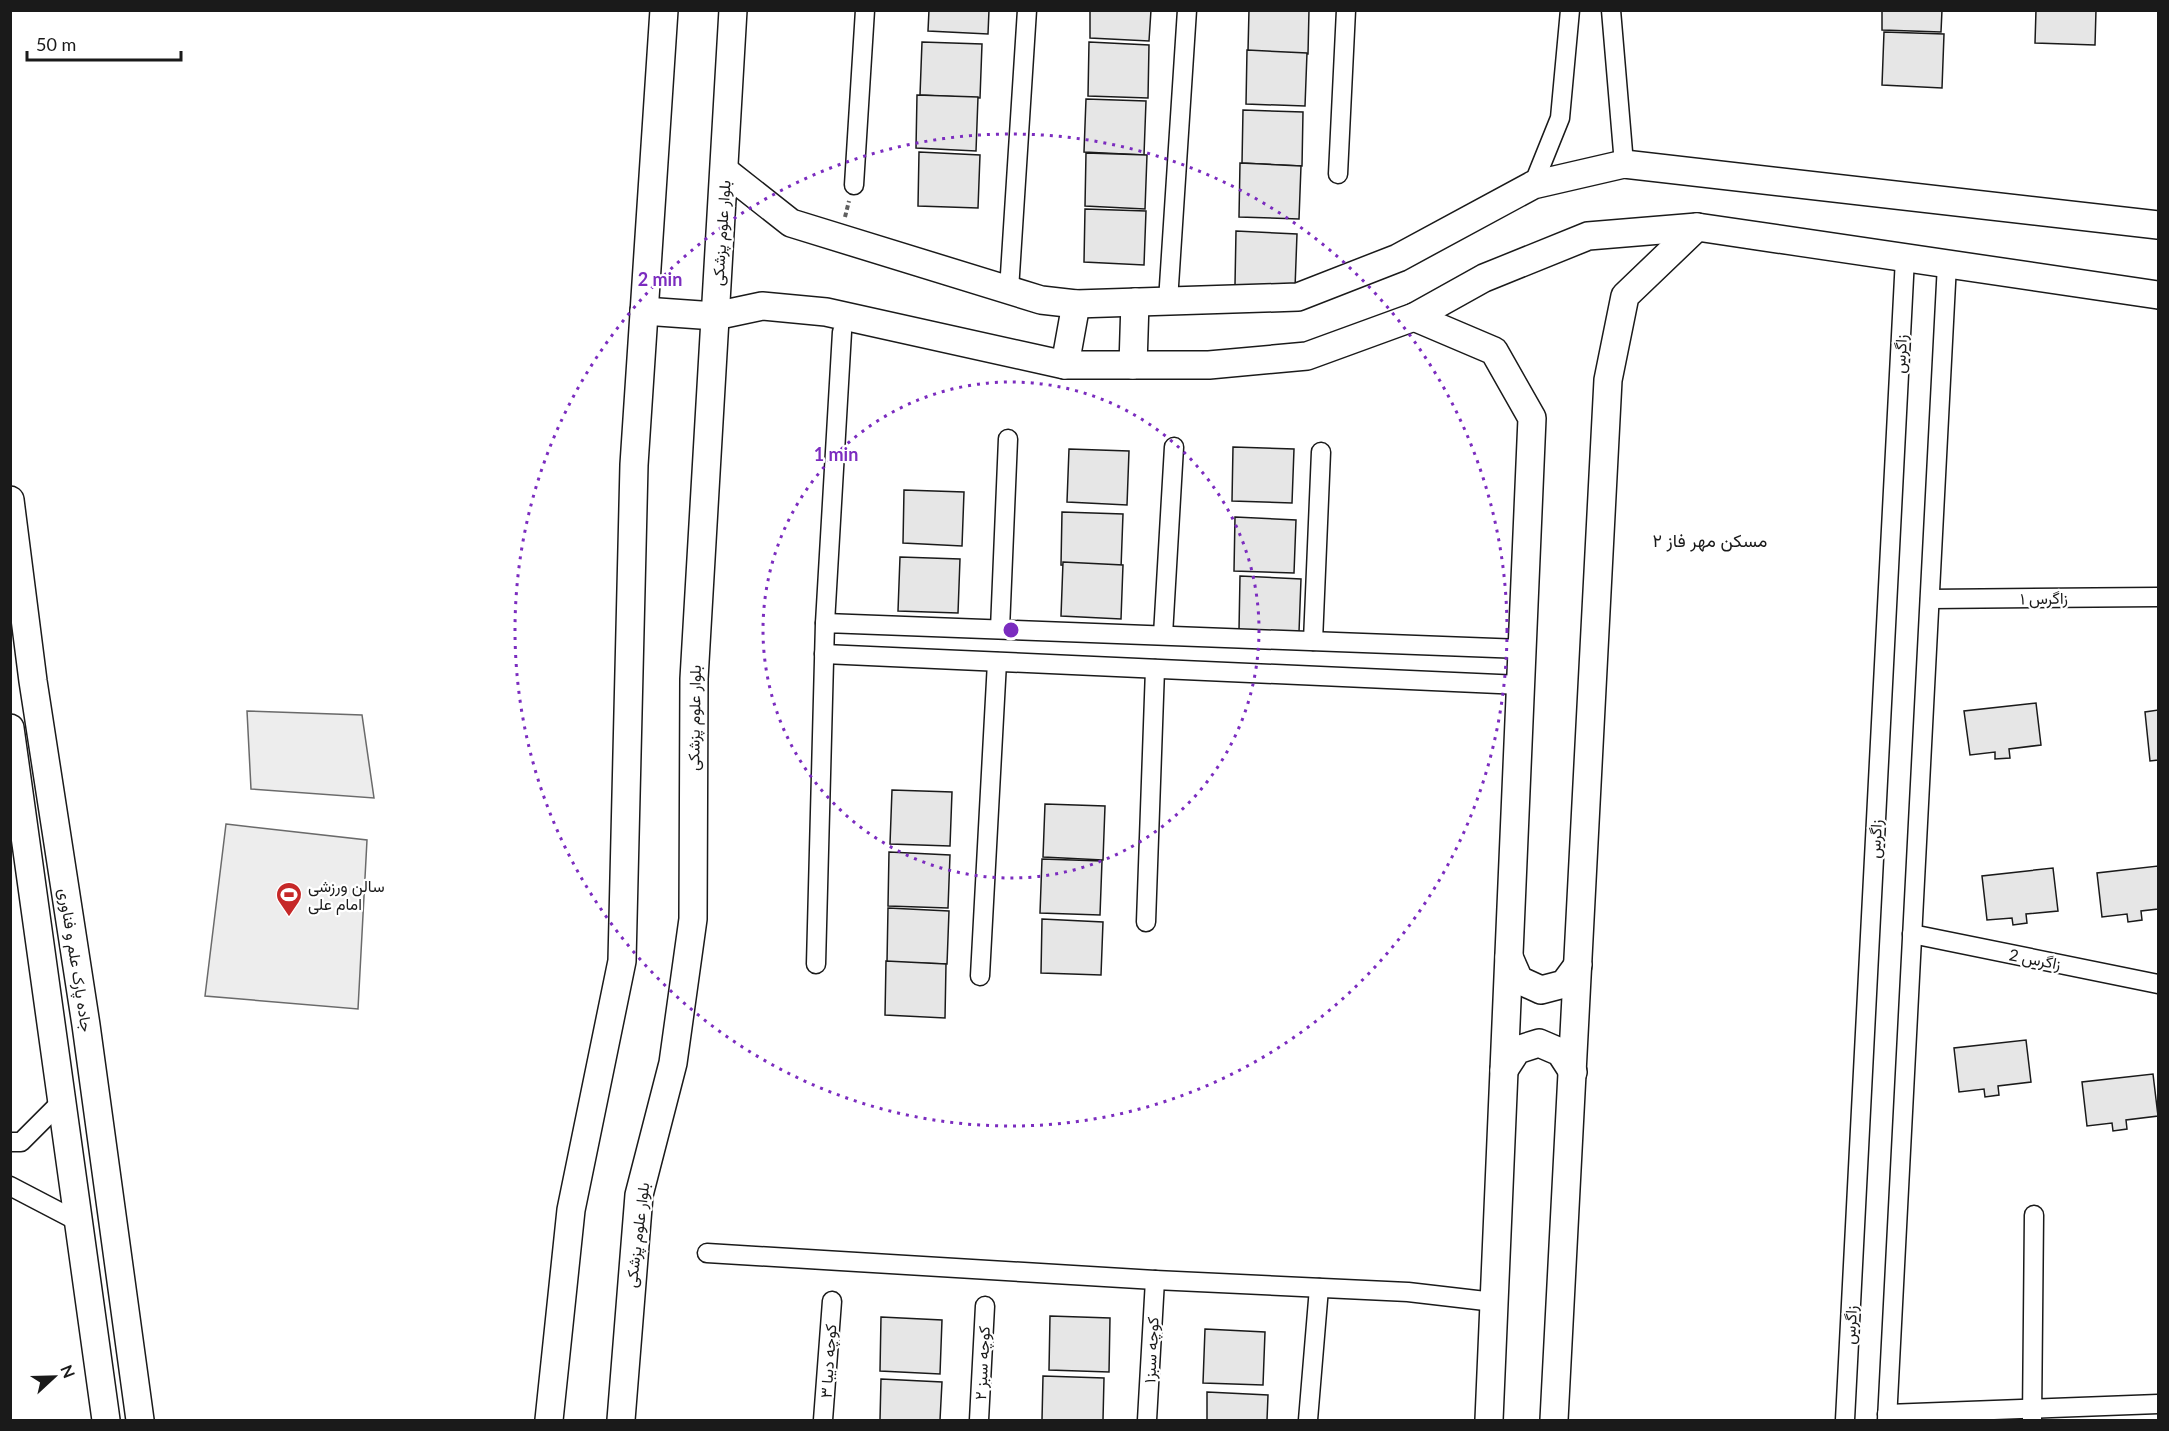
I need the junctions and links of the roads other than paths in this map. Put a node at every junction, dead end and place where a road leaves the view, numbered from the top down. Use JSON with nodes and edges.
{"nodes":[{"id":1,"x":664,"y":10,"type":"edge"},
{"id":2,"x":733,"y":10,"type":"edge"},
{"id":3,"x":865,"y":10,"type":"edge"},
{"id":4,"x":1027,"y":10,"type":"edge"},
{"id":5,"x":1187,"y":10,"type":"edge"},
{"id":6,"x":1346,"y":10,"type":"edge"},
{"id":7,"x":1570,"y":10,"type":"edge"},
{"id":8,"x":1611,"y":10,"type":"edge"},
{"id":9,"x":1624,"y":164,"type":"junction"},
{"id":10,"x":725,"y":171,"type":"junction"},
{"id":11,"x":1338,"y":174,"type":"dead end"},
{"id":12,"x":854,"y":185,"type":"road end"},
{"id":13,"x":1533,"y":186,"type":"junction"},
{"id":14,"x":2158,"y":225,"type":"edge"},
{"id":15,"x":1697,"y":227,"type":"junction"},
{"id":16,"x":1905,"y":258,"type":"junction"},
{"id":17,"x":1947,"y":264,"type":"junction"},
{"id":18,"x":1009,"y":290,"type":"junction"},
{"id":19,"x":2158,"y":295,"type":"edge"},
{"id":20,"x":1135,"y":302,"type":"junction"},
{"id":21,"x":1168,"y":302,"type":"junction"},
{"id":22,"x":1076,"y":304,"type":"junction"},
{"id":23,"x":644,"y":311,"type":"junction"},
{"id":24,"x":715,"y":316,"type":"junction"},
{"id":25,"x":1414,"y":317,"type":"junction"},
{"id":26,"x":842,"y":332,"type":"dead end"},
{"id":27,"x":1065,"y":365,"type":"junction"},
{"id":28,"x":1132,"y":365,"type":"junction"},
{"id":29,"x":1008,"y":440,"type":"dead end"},
{"id":30,"x":1174,"y":447,"type":"dead end"},
{"id":31,"x":1321,"y":453,"type":"dead end"},
{"id":32,"x":10,"y":500,"type":"edge"},
{"id":33,"x":2158,"y":597,"type":"edge"},
{"id":34,"x":1930,"y":599,"type":"junction"},
{"id":35,"x":825,"y":623,"type":"junction"},
{"id":36,"x":1000,"y":629,"type":"junction"},
{"id":37,"x":1163,"y":635,"type":"junction"},
{"id":38,"x":1313,"y":641,"type":"junction"},
{"id":39,"x":1522,"y":649,"type":"junction"},
{"id":40,"x":824,"y":654,"type":"junction"},
{"id":41,"x":997,"y":662,"type":"junction"},
{"id":42,"x":1155,"y":669,"type":"junction"},
{"id":43,"x":22,"y":683,"type":"edge"},
{"id":44,"x":1521,"y":685,"type":"junction"},
{"id":45,"x":10,"y":728,"type":"edge"},
{"id":46,"x":1146,"y":922,"type":"dead end"},
{"id":47,"x":1912,"y":934,"type":"junction"},
{"id":48,"x":1509,"y":957,"type":"junction"},
{"id":49,"x":816,"y":964,"type":"dead end"},
{"id":50,"x":1578,"y":965,"type":"junction"},
{"id":51,"x":980,"y":976,"type":"dead end"},
{"id":52,"x":2158,"y":984,"type":"edge"},
{"id":53,"x":1504,"y":1070,"type":"junction"},
{"id":54,"x":1573,"y":1072,"type":"junction"},
{"id":55,"x":62,"y":1101,"type":"junction"},
{"id":56,"x":10,"y":1142,"type":"edge"},
{"id":57,"x":10,"y":1186,"type":"edge"},
{"id":58,"x":2034,"y":1215,"type":"dead end"},
{"id":59,"x":79,"y":1222,"type":"junction"},
{"id":60,"x":707,"y":1252,"type":"dead end"},
{"id":61,"x":1155,"y":1280,"type":"junction"},
{"id":62,"x":1319,"y":1288,"type":"junction"},
{"id":63,"x":832,"y":1300,"type":"dead end"},
{"id":64,"x":1494,"y":1302,"type":"junction"},
{"id":65,"x":985,"y":1306,"type":"dead end"},
{"id":66,"x":2158,"y":1404,"type":"edge"},
{"id":67,"x":2031,"y":1415,"type":"edge"},
{"id":68,"x":1887,"y":1417,"type":"edge"},
{"id":69,"x":106,"y":1420,"type":"edge"},
{"id":70,"x":140,"y":1420,"type":"edge"},
{"id":71,"x":549,"y":1420,"type":"edge"},
{"id":72,"x":621,"y":1420,"type":"edge"},
{"id":73,"x":823,"y":1420,"type":"edge"},
{"id":74,"x":979,"y":1420,"type":"edge"},
{"id":75,"x":1147,"y":1420,"type":"edge"},
{"id":76,"x":1308,"y":1420,"type":"edge"},
{"id":77,"x":1489,"y":1420,"type":"edge"},
{"id":78,"x":1554,"y":1420,"type":"edge"},
{"id":79,"x":1845,"y":1420,"type":"edge"}],
"edges":[{"from":1,"to":23,"type":"street"},
{"from":2,"to":10,"type":"street","name":"بلوار علوم پزشکی"},
{"from":3,"to":12,"type":"street"},
{"from":4,"to":18,"type":"street"},
{"from":5,"to":21,"type":"street"},
{"from":6,"to":11,"type":"street"},
{"from":7,"to":13,"type":"street"},
{"from":8,"to":9,"type":"street"},
{"from":9,"to":13,"type":"street"},
{"from":9,"to":14,"type":"street"},
{"from":10,"to":18,"type":"street"},
{"from":10,"to":24,"type":"street","name":"بلوار علوم پزشکی"},
{"from":13,"to":21,"type":"street"},
{"from":15,"to":16,"type":"street"},
{"from":15,"to":25,"type":"street"},
{"from":15,"to":50,"type":"street"},
{"from":16,"to":17,"type":"street"},
{"from":16,"to":79,"type":"street","name":"زاگرس"},
{"from":17,"to":19,"type":"street"},
{"from":17,"to":34,"type":"street"},
{"from":18,"to":22,"type":"street"},
{"from":20,"to":21,"type":"street"},
{"from":20,"to":22,"type":"street"},
{"from":20,"to":28,"type":"street"},
{"from":22,"to":27,"type":"street"},
{"from":23,"to":24,"type":"street"},
{"from":23,"to":71,"type":"street"},
{"from":24,"to":27,"type":"street"},
{"from":24,"to":72,"type":"street","name":"بلوار علوم پزشکی"},
{"from":25,"to":28,"type":"street"},
{"from":25,"to":39,"type":"street"},
{"from":26,"to":35,"type":"street"},
{"from":27,"to":28,"type":"street"},
{"from":29,"to":36,"type":"street"},
{"from":30,"to":37,"type":"street"},
{"from":31,"to":38,"type":"street"},
{"from":32,"to":43,"type":"street","name":"جاده پارک علم و فناوری"},
{"from":33,"to":34,"type":"street","name":"زاگرس ۱"},
{"from":34,"to":47,"type":"street"},
{"from":35,"to":36,"type":"street"},
{"from":35,"to":40,"type":"street"},
{"from":36,"to":37,"type":"street"},
{"from":37,"to":38,"type":"street"},
{"from":38,"to":39,"type":"street"},
{"from":39,"to":44,"type":"street"},
{"from":40,"to":41,"type":"street"},
{"from":40,"to":49,"type":"street"},
{"from":41,"to":42,"type":"street"},
{"from":41,"to":51,"type":"street"},
{"from":42,"to":44,"type":"street"},
{"from":42,"to":46,"type":"street"},
{"from":43,"to":70,"type":"street","name":"جاده پارک علم و فناوری"},
{"from":44,"to":48,"type":"street"},
{"from":45,"to":55,"type":"street","name":"جاده پارک علم و فناوری"},
{"from":47,"to":52,"type":"street","name":"زاگرس 2"},
{"from":47,"to":68,"type":"street"},
{"from":48,"to":50,"type":"street"},
{"from":48,"to":53,"type":"street"},
{"from":50,"to":54,"type":"street"},
{"from":53,"to":54,"type":"street"},
{"from":53,"to":64,"type":"street"},
{"from":54,"to":78,"type":"street"},
{"from":55,"to":56,"type":"street"},
{"from":55,"to":59,"type":"street","name":"جاده پارک علم و فناوری"},
{"from":57,"to":59,"type":"street"},
{"from":58,"to":67,"type":"street"},
{"from":59,"to":69,"type":"street","name":"جاده پارک علم و فناوری"},
{"from":60,"to":61,"type":"street"},
{"from":61,"to":62,"type":"street"},
{"from":61,"to":75,"type":"street","name":"کوچه سبز۱"},
{"from":62,"to":64,"type":"street"},
{"from":62,"to":76,"type":"street"},
{"from":63,"to":73,"type":"street","name":"کوچه دیبا ۳"},
{"from":64,"to":77,"type":"street"},
{"from":65,"to":74,"type":"street","name":"کوچه سبز ۲"},
{"from":66,"to":67,"type":"street"},
{"from":67,"to":68,"type":"street"}]}
